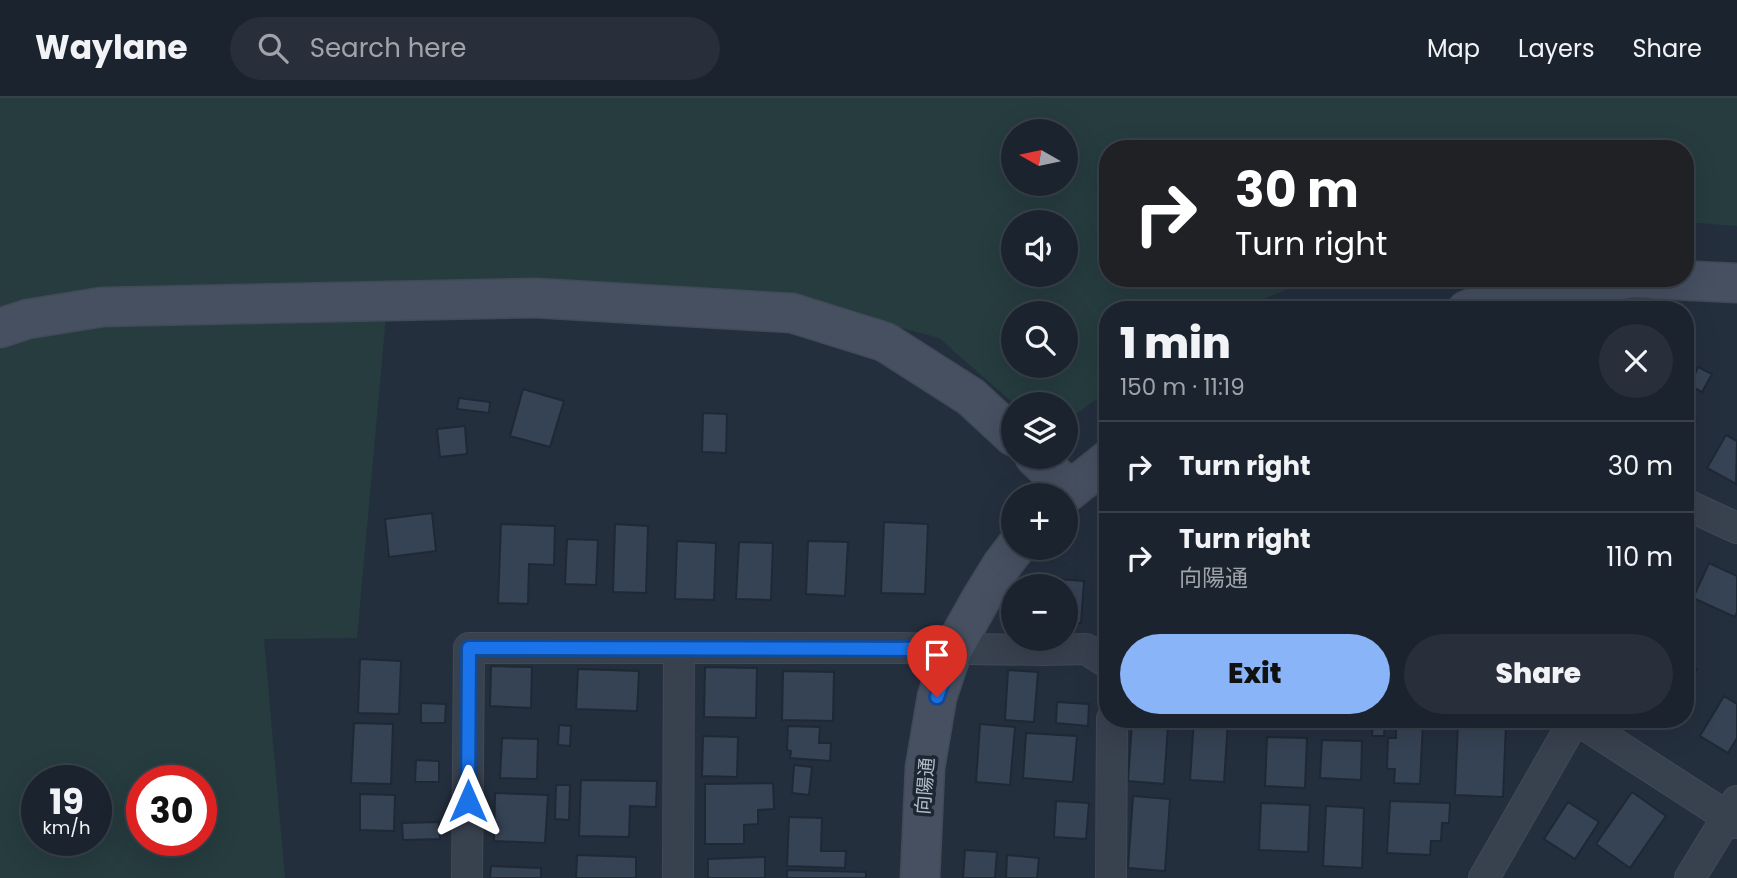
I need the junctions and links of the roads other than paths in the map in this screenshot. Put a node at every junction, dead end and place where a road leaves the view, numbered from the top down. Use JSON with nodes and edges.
{"nodes":[{"id":1,"x":1694,"y":281,"type":"edge"},
{"id":2,"x":1737,"y":283,"type":"edge"},
{"id":3,"x":1578,"y":287,"type":"edge"},
{"id":4,"x":1499,"y":301,"type":"edge"},
{"id":5,"x":0,"y":328,"type":"edge"},
{"id":6,"x":1001,"y":425,"type":"edge"},
{"id":7,"x":1099,"y":467,"type":"edge"},
{"id":8,"x":1046,"y":469,"type":"edge"},
{"id":9,"x":1059,"y":483,"type":"edge"},
{"id":10,"x":1078,"y":483,"type":"edge"},
{"id":11,"x":1694,"y":508,"type":"edge"},
{"id":12,"x":1737,"y":528,"type":"edge"},
{"id":13,"x":1006,"y":560,"type":"edge"},
{"id":14,"x":679,"y":648,"type":"junction"},
{"id":15,"x":953,"y":649,"type":"junction"},
{"id":16,"x":1099,"y":657,"type":"edge"},
{"id":17,"x":1112,"y":728,"type":"edge"},
{"id":18,"x":1571,"y":728,"type":"edge"},
{"id":19,"x":1591,"y":728,"type":"edge"},
{"id":20,"x":1734,"y":813,"type":"edge"},
{"id":21,"x":467,"y":878,"type":"edge"},
{"id":22,"x":678,"y":878,"type":"edge"},
{"id":23,"x":920,"y":878,"type":"edge"},
{"id":24,"x":1111,"y":878,"type":"edge"},
{"id":25,"x":1484,"y":878,"type":"edge"},
{"id":26,"x":1690,"y":878,"type":"edge"}],
"edges":[{"from":1,"to":2,"type":"street"},
{"from":3,"to":4,"type":"street"},
{"from":5,"to":6,"type":"street"},
{"from":7,"to":10,"type":"street"},
{"from":8,"to":9,"type":"street"},
{"from":11,"to":12,"type":"street"},
{"from":13,"to":15,"type":"street","name":"向陽通"},
{"from":14,"to":15,"type":"street"},
{"from":14,"to":21,"type":"street"},
{"from":14,"to":22,"type":"street"},
{"from":15,"to":16,"type":"street"},
{"from":15,"to":23,"type":"street","name":"向陽通"},
{"from":17,"to":24,"type":"street"},
{"from":18,"to":25,"type":"street"},
{"from":19,"to":20,"type":"street"},
{"from":20,"to":26,"type":"street"}]}
